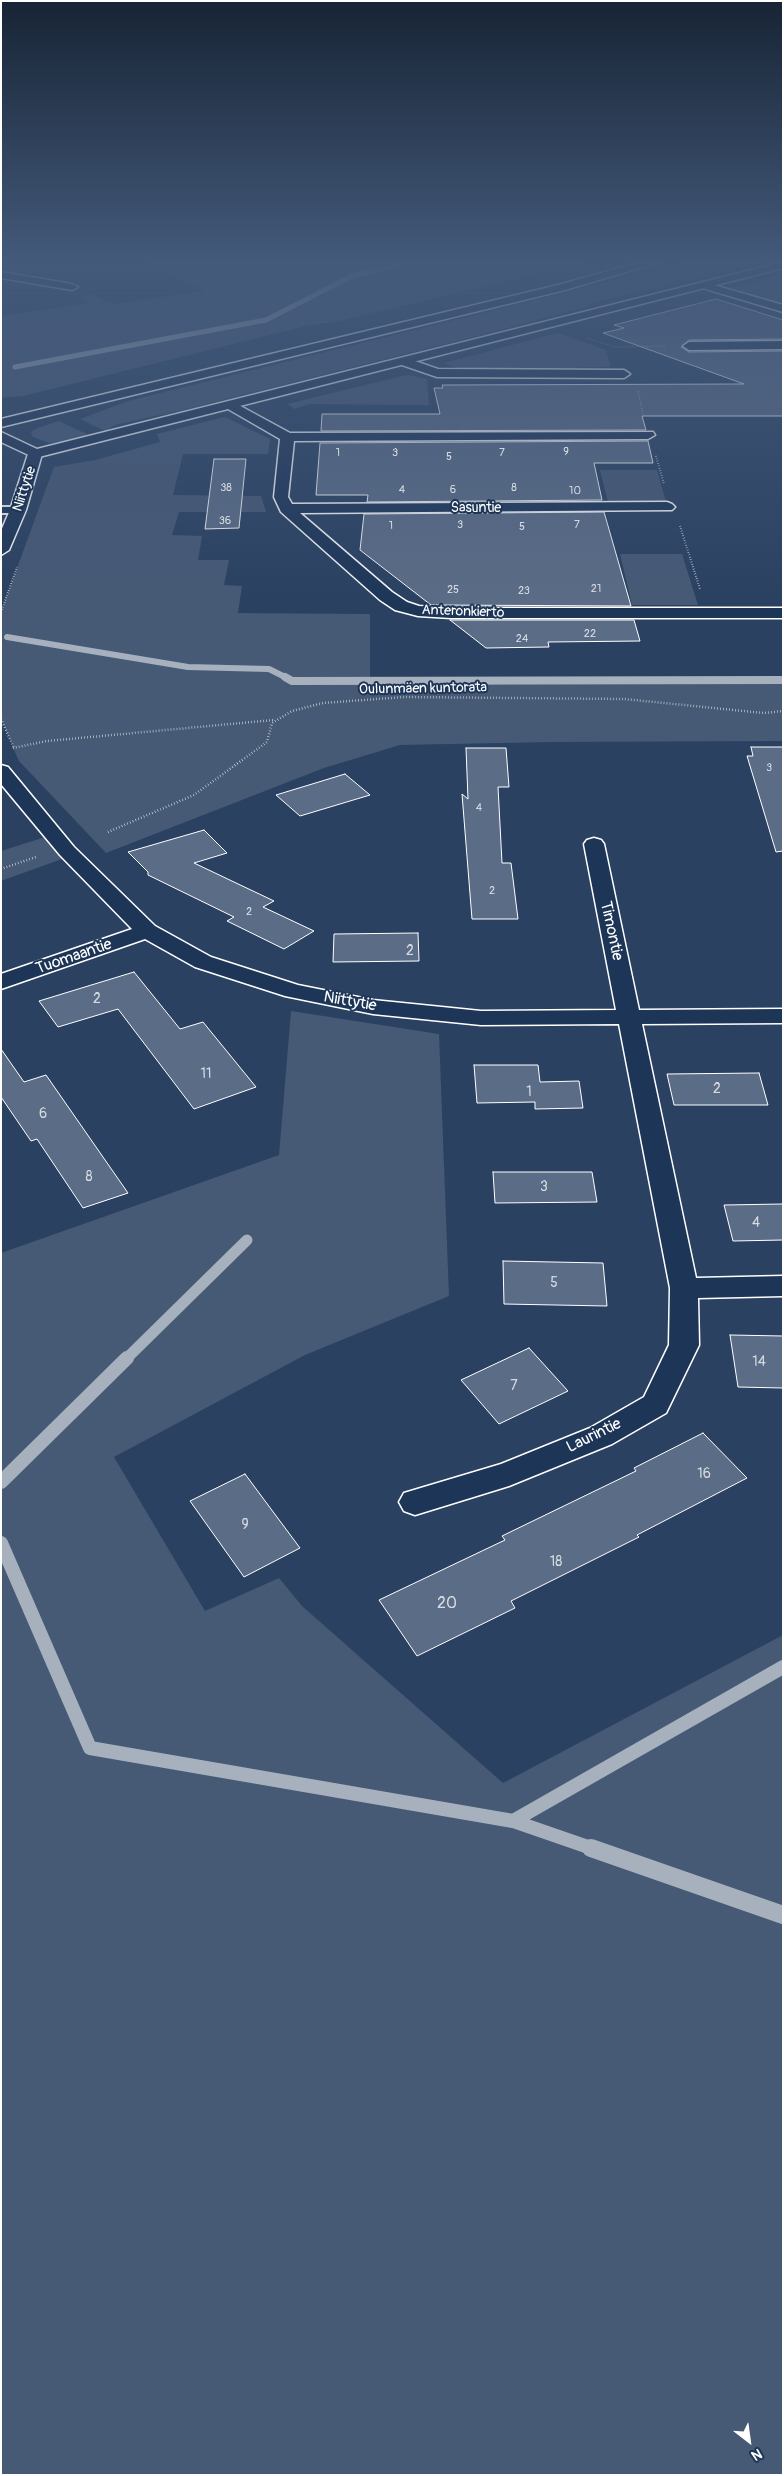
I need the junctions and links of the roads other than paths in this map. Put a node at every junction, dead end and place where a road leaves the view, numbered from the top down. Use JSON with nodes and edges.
{"nodes":[{"id":1,"x":190,"y":378,"type":"edge"},
{"id":2,"x":345,"y":378,"type":"edge"},
{"id":3,"x":233,"y":406,"type":"junction"},
{"id":4,"x":1,"y":423,"type":"edge"},
{"id":5,"x":648,"y":435,"type":"dead end"},
{"id":6,"x":1,"y":436,"type":"edge"},
{"id":7,"x":287,"y":437,"type":"junction"},
{"id":8,"x":35,"y":454,"type":"junction"},
{"id":9,"x":666,"y":507,"type":"dead end"},
{"id":10,"x":1,"y":510,"type":"edge"},
{"id":11,"x":18,"y":510,"type":"junction"},
{"id":12,"x":286,"y":510,"type":"junction"},
{"id":13,"x":1,"y":550,"type":"edge"},
{"id":14,"x":783,"y":613,"type":"edge"},
{"id":15,"x":1,"y":771,"type":"edge"},
{"id":16,"x":594,"y":844,"type":"dead end"},
{"id":17,"x":147,"y":931,"type":"junction"},
{"id":18,"x":1,"y":982,"type":"edge"},
{"id":19,"x":783,"y":1016,"type":"edge"},
{"id":20,"x":629,"y":1017,"type":"junction"},
{"id":21,"x":783,"y":1286,"type":"edge"},
{"id":22,"x":684,"y":1288,"type":"junction"},
{"id":23,"x":415,"y":1502,"type":"dead end"}],
"edges":[{"from":1,"to":4,"type":"street"},
{"from":2,"to":3,"type":"street"},
{"from":3,"to":7,"type":"street"},
{"from":3,"to":8,"type":"street"},
{"from":5,"to":7,"type":"street"},
{"from":6,"to":8,"type":"street"},
{"from":7,"to":12,"type":"street"},
{"from":8,"to":11,"type":"street","name":"Niittytie"},
{"from":9,"to":12,"type":"street","name":"Sasuntie"},
{"from":10,"to":11,"type":"lane"},
{"from":11,"to":13,"type":"street","name":"Niittytie"},
{"from":12,"to":14,"type":"street","name":"Anteronkierto"},
{"from":15,"to":17,"type":"street","name":"Niittytie"},
{"from":16,"to":20,"type":"street","name":"Timontie"},
{"from":17,"to":18,"type":"street","name":"Tuomaantie"},
{"from":17,"to":20,"type":"street","name":"Niittytie"},
{"from":19,"to":20,"type":"street","name":"Niittytie"},
{"from":20,"to":22,"type":"street","name":"Laurintie"},
{"from":21,"to":22,"type":"street"},
{"from":22,"to":23,"type":"street","name":"Laurintie"}]}
